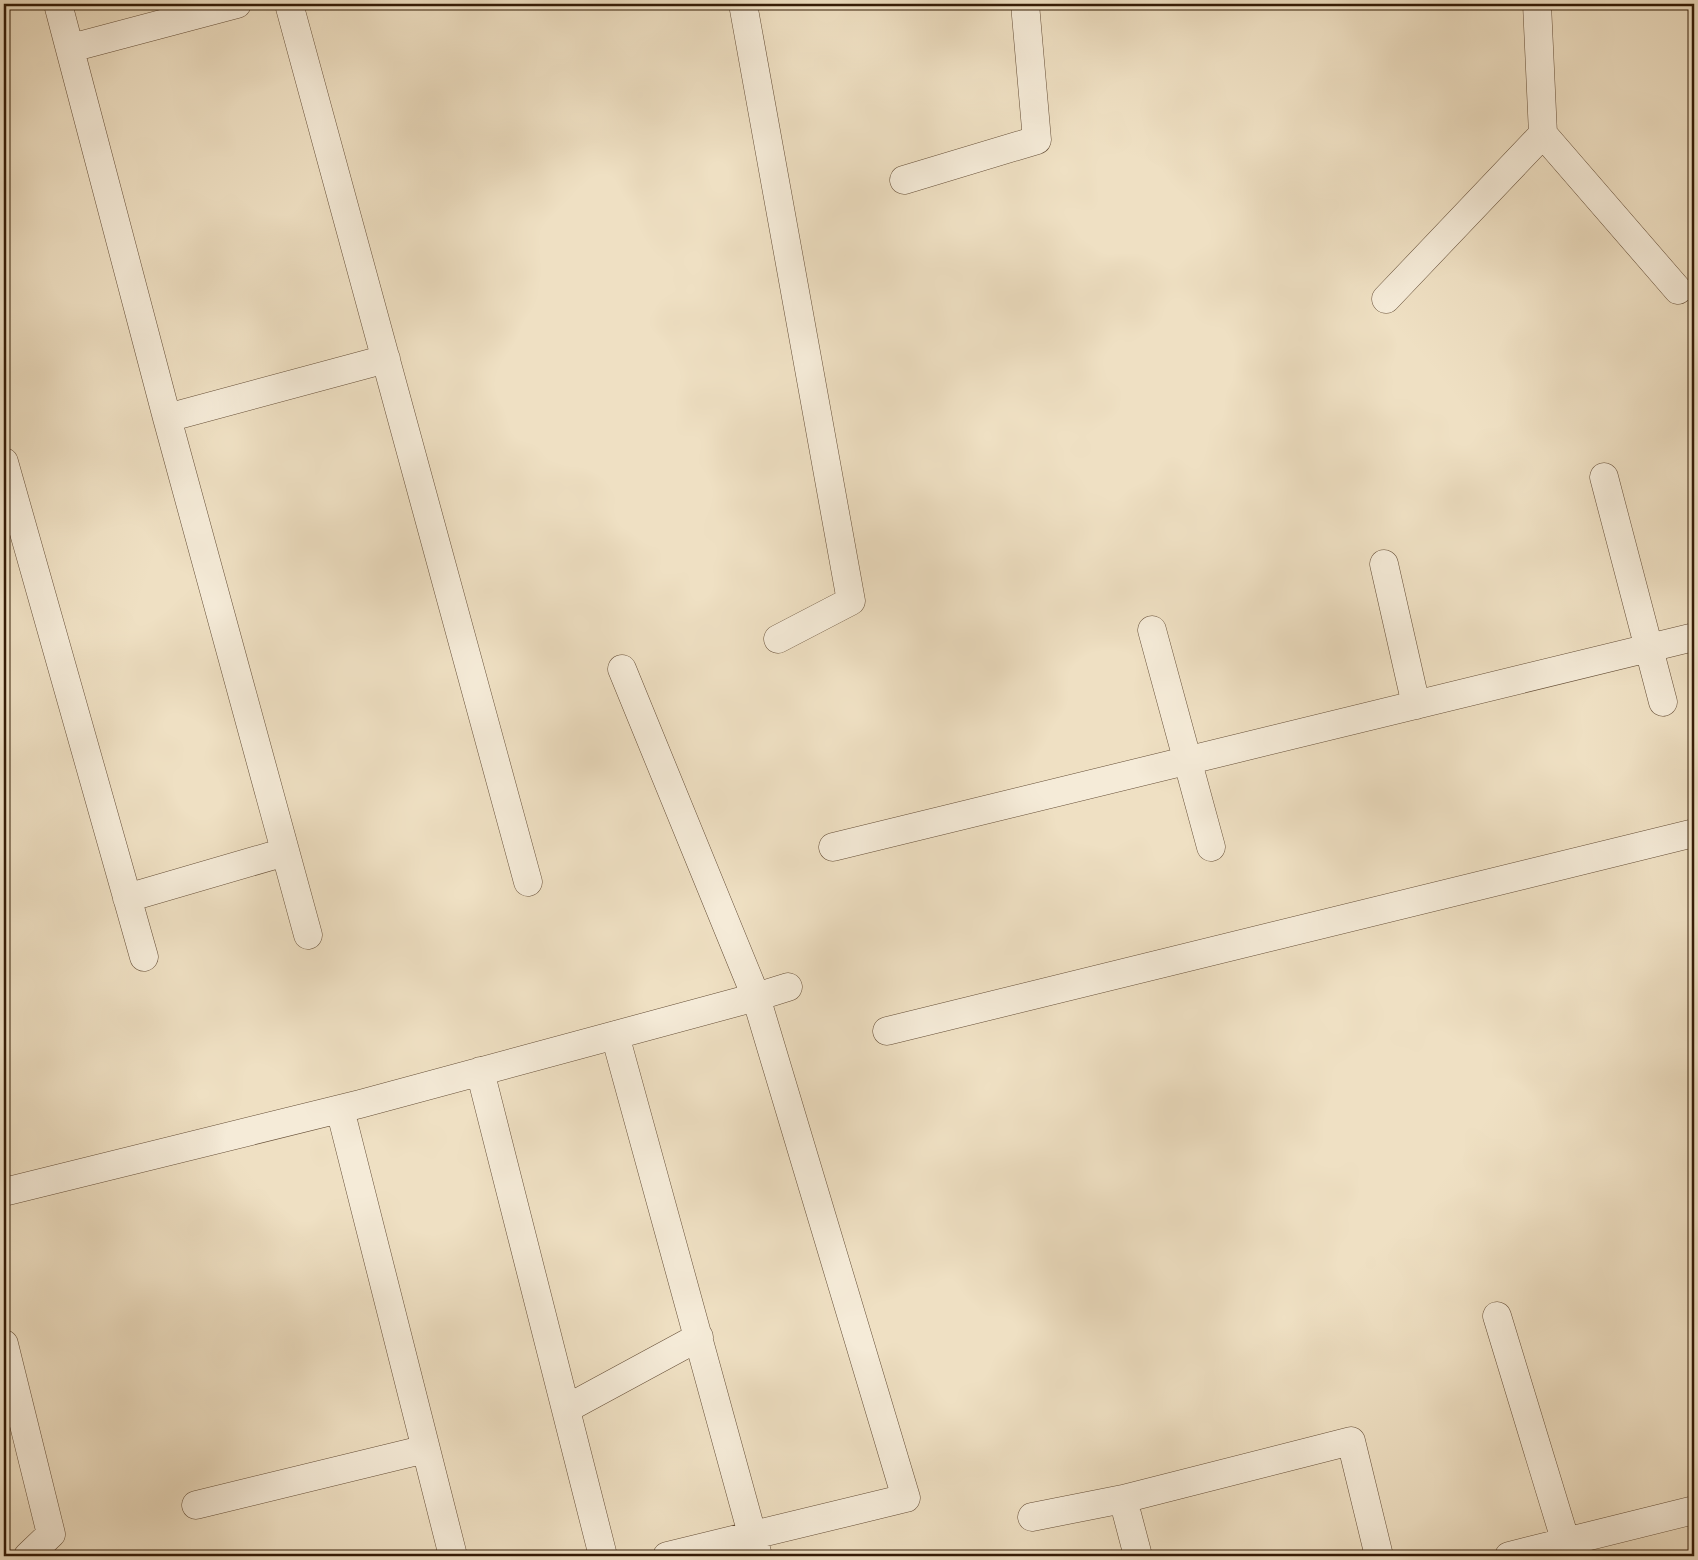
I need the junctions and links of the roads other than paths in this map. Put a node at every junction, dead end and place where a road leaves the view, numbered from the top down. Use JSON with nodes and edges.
{"nodes":[{"id":1,"x":58,"y":4,"type":"edge"},
{"id":2,"x":237,"y":4,"type":"edge"},
{"id":3,"x":289,"y":4,"type":"edge"},
{"id":4,"x":743,"y":4,"type":"edge"},
{"id":5,"x":1025,"y":4,"type":"edge"},
{"id":6,"x":1537,"y":4,"type":"edge"},
{"id":7,"x":71,"y":48,"type":"junction"},
{"id":8,"x":1543,"y":134,"type":"junction"},
{"id":9,"x":904,"y":180,"type":"dead end"},
{"id":10,"x":1678,"y":290,"type":"dead end"},
{"id":11,"x":1386,"y":300,"type":"dead end"},
{"id":12,"x":386,"y":359,"type":"junction"},
{"id":13,"x":166,"y":418,"type":"junction"},
{"id":14,"x":4,"y":462,"type":"edge"},
{"id":15,"x":1604,"y":477,"type":"dead end"},
{"id":16,"x":1384,"y":564,"type":"dead end"},
{"id":17,"x":1152,"y":630,"type":"dead end"},
{"id":18,"x":1694,"y":637,"type":"edge"},
{"id":19,"x":778,"y":639,"type":"dead end"},
{"id":20,"x":1649,"y":648,"type":"junction"},
{"id":21,"x":622,"y":669,"type":"dead end"},
{"id":22,"x":1663,"y":702,"type":"dead end"},
{"id":23,"x":1416,"y":705,"type":"junction"},
{"id":24,"x":1188,"y":760,"type":"junction"},
{"id":25,"x":1694,"y":833,"type":"edge"},
{"id":26,"x":1211,"y":846,"type":"dead end"},
{"id":27,"x":833,"y":847,"type":"dead end"},
{"id":28,"x":285,"y":852,"type":"junction"},
{"id":29,"x":528,"y":882,"type":"dead end"},
{"id":30,"x":127,"y":898,"type":"junction"},
{"id":31,"x":308,"y":935,"type":"dead end"},
{"id":32,"x":144,"y":958,"type":"dead end"},
{"id":33,"x":788,"y":987,"type":"dead end"},
{"id":34,"x":756,"y":997,"type":"junction"},
{"id":35,"x":887,"y":1030,"type":"dead end"},
{"id":36,"x":615,"y":1035,"type":"junction"},
{"id":37,"x":480,"y":1071,"type":"junction"},
{"id":38,"x":340,"y":1109,"type":"junction"},
{"id":39,"x":4,"y":1192,"type":"edge"},
{"id":40,"x":1496,"y":1316,"type":"dead end"},
{"id":41,"x":699,"y":1337,"type":"junction"},
{"id":42,"x":4,"y":1344,"type":"edge"},
{"id":43,"x":566,"y":1409,"type":"junction"},
{"id":44,"x":426,"y":1449,"type":"junction"},
{"id":45,"x":1123,"y":1499,"type":"junction"},
{"id":46,"x":196,"y":1505,"type":"dead end"},
{"id":47,"x":1694,"y":1510,"type":"edge"},
{"id":48,"x":1032,"y":1517,"type":"dead end"},
{"id":49,"x":756,"y":1546,"type":"edge"},
{"id":50,"x":1568,"y":1549,"type":"edge"},
{"id":51,"x":28,"y":1556,"type":"edge"},
{"id":52,"x":453,"y":1556,"type":"edge"},
{"id":53,"x":603,"y":1556,"type":"edge"},
{"id":54,"x":667,"y":1556,"type":"edge"},
{"id":55,"x":1138,"y":1556,"type":"edge"},
{"id":56,"x":1379,"y":1556,"type":"edge"},
{"id":57,"x":1509,"y":1556,"type":"edge"}],
"edges":[{"from":1,"to":7,"type":"street"},
{"from":2,"to":7,"type":"street"},
{"from":3,"to":12,"type":"street"},
{"from":4,"to":19,"type":"street"},
{"from":5,"to":9,"type":"street"},
{"from":6,"to":8,"type":"street"},
{"from":7,"to":13,"type":"street"},
{"from":8,"to":10,"type":"street"},
{"from":8,"to":11,"type":"street"},
{"from":12,"to":13,"type":"street"},
{"from":12,"to":29,"type":"street"},
{"from":13,"to":28,"type":"street"},
{"from":14,"to":30,"type":"street"},
{"from":15,"to":20,"type":"street"},
{"from":16,"to":23,"type":"street"},
{"from":17,"to":24,"type":"street"},
{"from":18,"to":20,"type":"street"},
{"from":20,"to":22,"type":"street"},
{"from":20,"to":23,"type":"street"},
{"from":21,"to":34,"type":"street"},
{"from":23,"to":24,"type":"street"},
{"from":24,"to":26,"type":"street"},
{"from":24,"to":27,"type":"street"},
{"from":25,"to":35,"type":"street"},
{"from":28,"to":30,"type":"street"},
{"from":28,"to":31,"type":"street"},
{"from":30,"to":32,"type":"street"},
{"from":33,"to":34,"type":"street"},
{"from":34,"to":36,"type":"street"},
{"from":34,"to":49,"type":"street"},
{"from":36,"to":37,"type":"street"},
{"from":36,"to":41,"type":"street"},
{"from":37,"to":38,"type":"street"},
{"from":37,"to":43,"type":"street"},
{"from":38,"to":39,"type":"street"},
{"from":38,"to":44,"type":"street"},
{"from":40,"to":50,"type":"street"},
{"from":41,"to":43,"type":"street"},
{"from":41,"to":49,"type":"street"},
{"from":42,"to":51,"type":"street"},
{"from":43,"to":53,"type":"street"},
{"from":44,"to":46,"type":"street"},
{"from":44,"to":52,"type":"street"},
{"from":45,"to":48,"type":"street"},
{"from":45,"to":55,"type":"street"},
{"from":45,"to":56,"type":"street"},
{"from":47,"to":50,"type":"street"},
{"from":49,"to":54,"type":"street"},
{"from":50,"to":57,"type":"street"}]}
